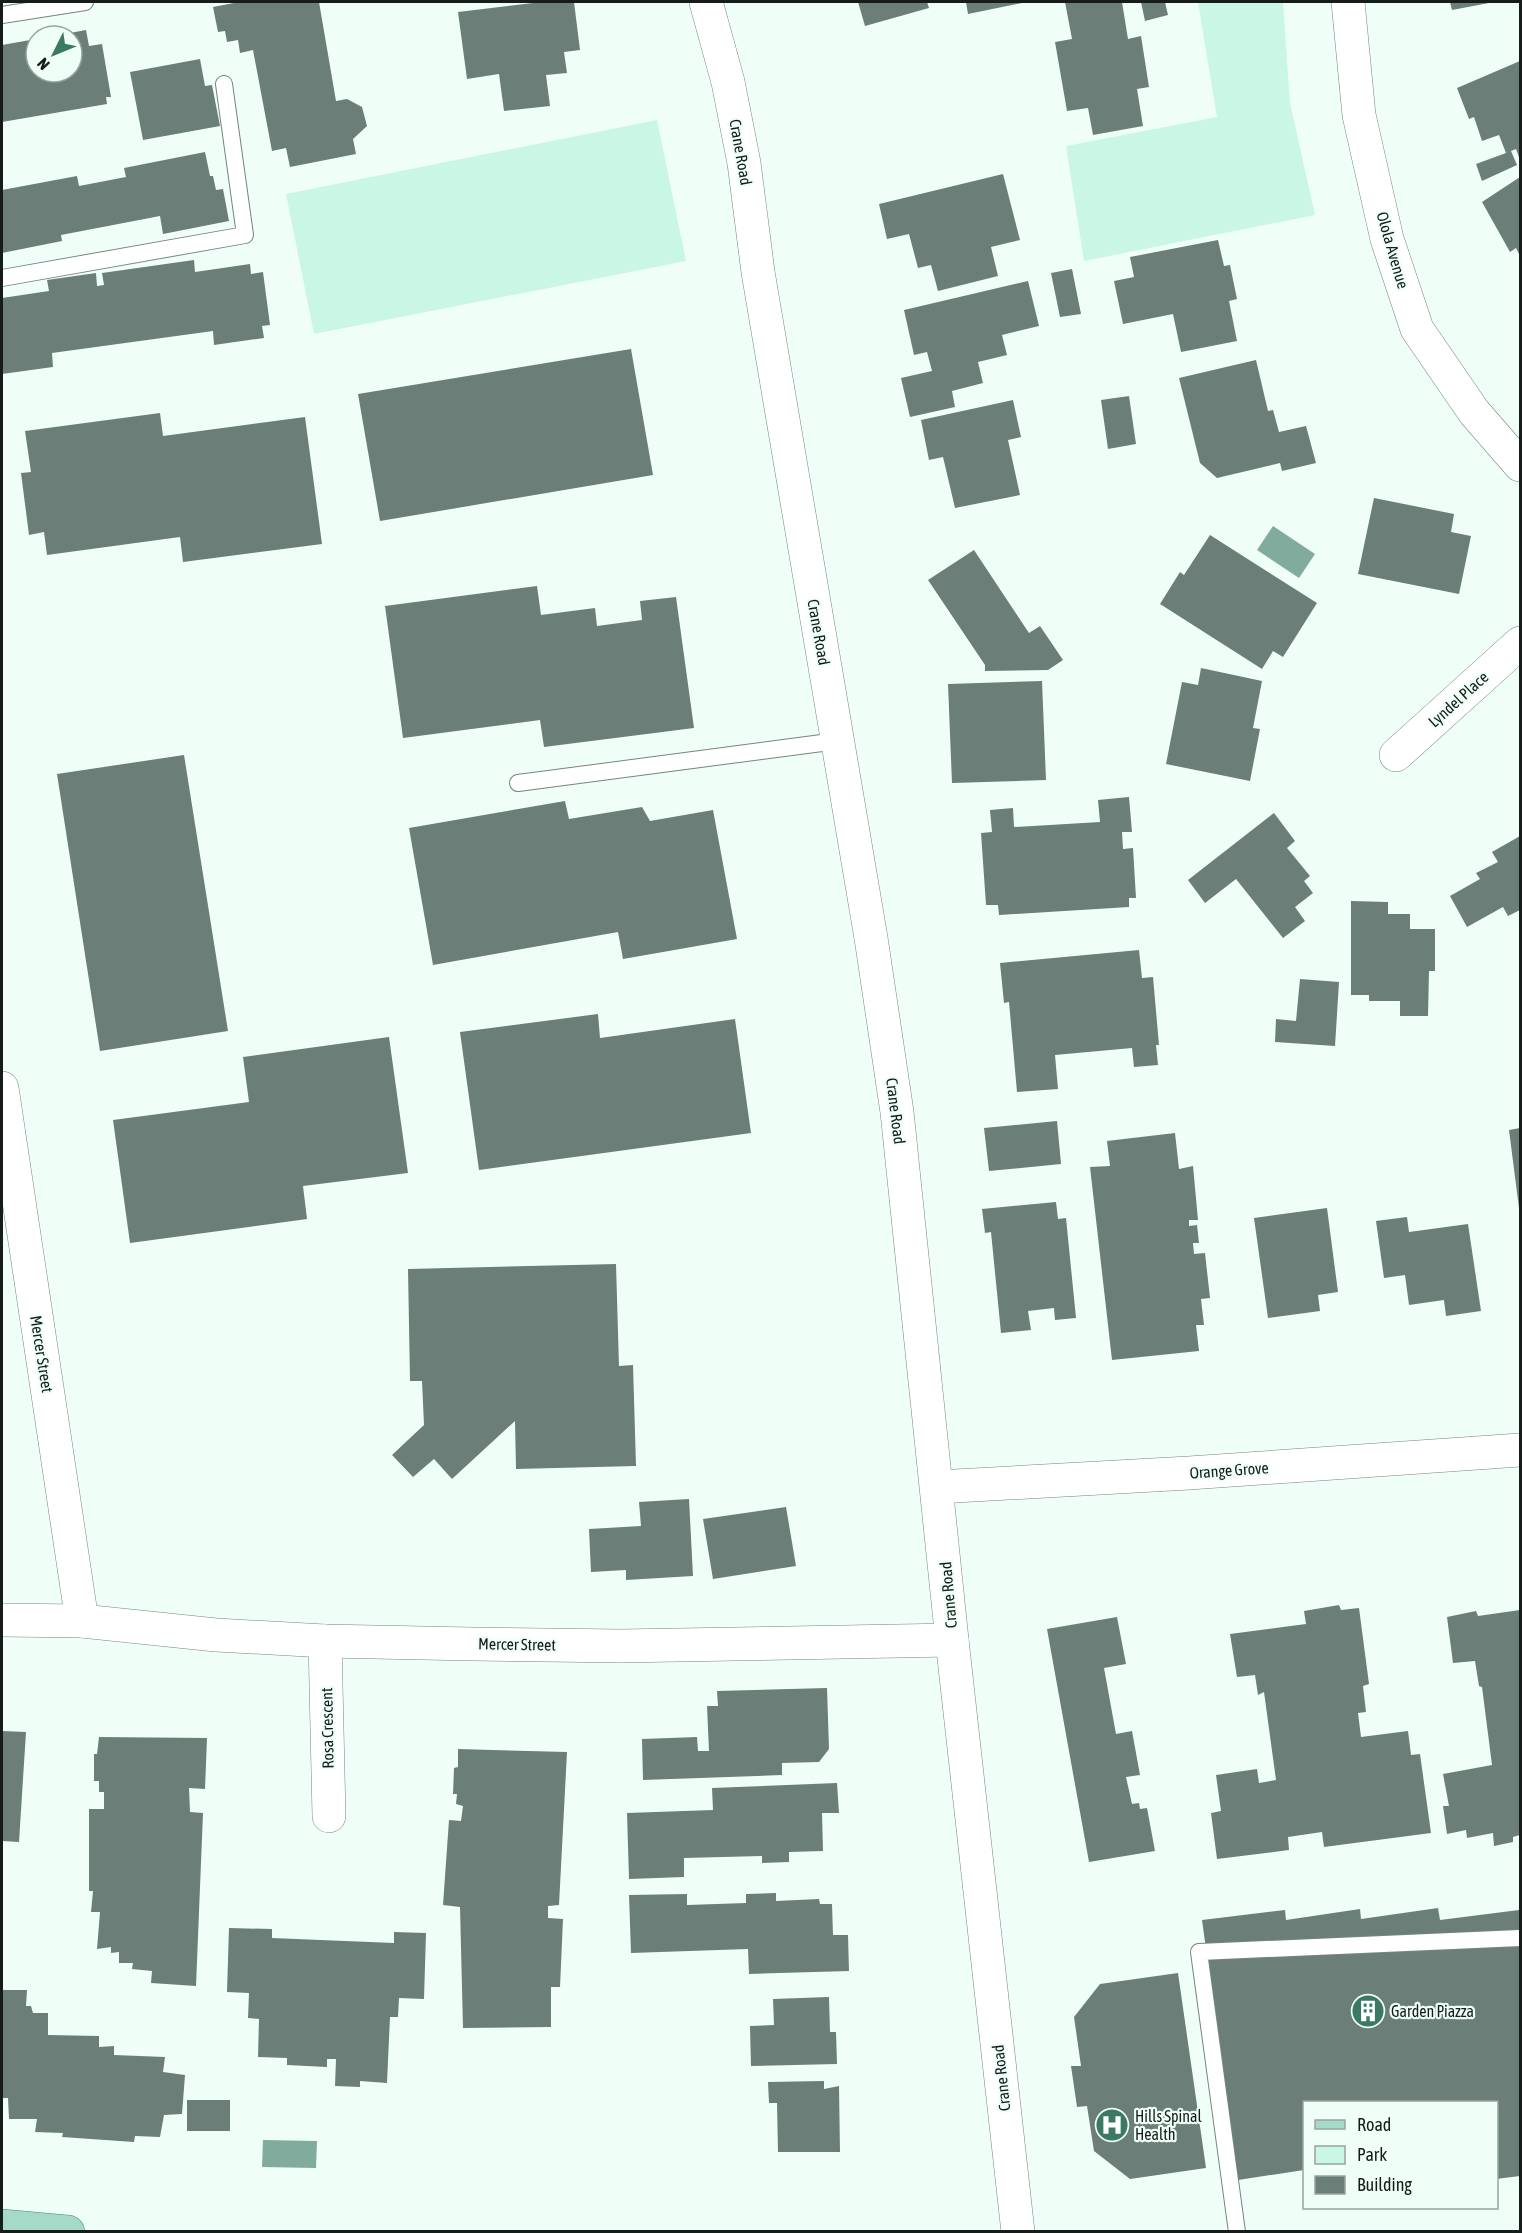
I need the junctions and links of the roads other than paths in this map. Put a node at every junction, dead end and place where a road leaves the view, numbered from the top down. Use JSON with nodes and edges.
{"nodes":[{"id":1,"x":85,"y":2,"type":"edge"},
{"id":2,"x":706,"y":2,"type":"edge"},
{"id":3,"x":1348,"y":2,"type":"edge"},
{"id":4,"x":2,"y":15,"type":"edge"},
{"id":5,"x":224,"y":84,"type":"dead end"},
{"id":6,"x":2,"y":278,"type":"edge"},
{"id":7,"x":1521,"y":465,"type":"edge"},
{"id":8,"x":1521,"y":643,"type":"edge"},
{"id":9,"x":837,"y":741,"type":"junction"},
{"id":10,"x":1396,"y":755,"type":"dead end"},
{"id":11,"x":518,"y":783,"type":"dead end"},
{"id":12,"x":2,"y":1088,"type":"edge"},
{"id":13,"x":1521,"y":1450,"type":"edge"},
{"id":14,"x":937,"y":1487,"type":"junction"},
{"id":15,"x":2,"y":1620,"type":"edge"},
{"id":16,"x":82,"y":1621,"type":"junction"},
{"id":17,"x":952,"y":1640,"type":"junction"},
{"id":18,"x":325,"y":1641,"type":"junction"},
{"id":19,"x":329,"y":1816,"type":"dead end"},
{"id":20,"x":1521,"y":1938,"type":"edge"},
{"id":21,"x":2,"y":2226,"type":"edge"},
{"id":22,"x":68,"y":2232,"type":"edge"},
{"id":23,"x":1018,"y":2232,"type":"edge"},
{"id":24,"x":1237,"y":2232,"type":"edge"}],
"edges":[{"from":1,"to":4,"type":"lane"},
{"from":2,"to":9,"type":"street","name":"Crane Road"},
{"from":3,"to":7,"type":"street","name":"Olola Avenue"},
{"from":5,"to":6,"type":"lane"},
{"from":8,"to":10,"type":"street","name":"Lyndel Place"},
{"from":9,"to":11,"type":"lane"},
{"from":9,"to":14,"type":"street","name":"Crane Road"},
{"from":12,"to":16,"type":"street","name":"Mercer Street"},
{"from":13,"to":14,"type":"street","name":"Orange Grove"},
{"from":14,"to":17,"type":"street","name":"Crane Road"},
{"from":15,"to":16,"type":"street","name":"Mercer Street"},
{"from":16,"to":18,"type":"street","name":"Mercer Street"},
{"from":17,"to":18,"type":"street","name":"Mercer Street"},
{"from":17,"to":23,"type":"street","name":"Crane Road"},
{"from":18,"to":19,"type":"street","name":"Rosa Crescent"},
{"from":20,"to":24,"type":"lane"},
{"from":21,"to":22,"type":"main road"}]}
